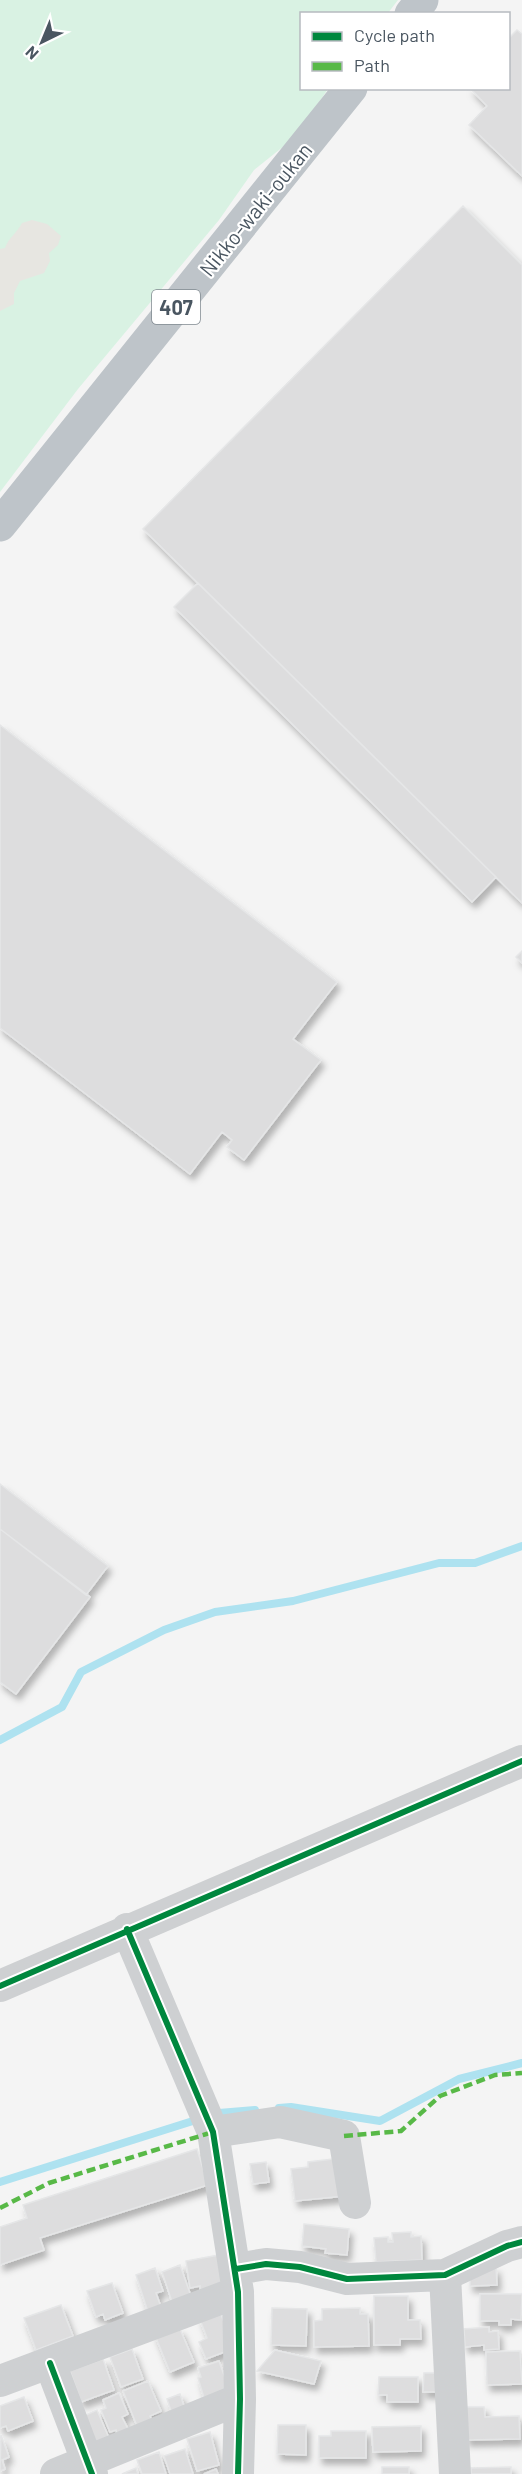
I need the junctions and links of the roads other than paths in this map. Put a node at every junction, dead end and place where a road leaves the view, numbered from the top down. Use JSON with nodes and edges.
{"nodes":[{"id":1,"x":422,"y":0,"type":"edge"},
{"id":2,"x":413,"y":12,"type":"edge"},
{"id":3,"x":349,"y":90,"type":"edge"},
{"id":4,"x":0,"y":525,"type":"edge"},
{"id":5,"x":522,"y":1761,"type":"edge"},
{"id":6,"x":127,"y":1929,"type":"junction"},
{"id":7,"x":0,"y":1986,"type":"edge"},
{"id":8,"x":213,"y":2132,"type":"junction"},
{"id":9,"x":355,"y":2202,"type":"dead end"},
{"id":10,"x":522,"y":2242,"type":"edge"},
{"id":11,"x":446,"y":2275,"type":"junction"},
{"id":12,"x":237,"y":2281,"type":"junction"},
{"id":13,"x":50,"y":2363,"type":"junction"},
{"id":14,"x":0,"y":2381,"type":"edge"},
{"id":15,"x":240,"y":2399,"type":"junction"},
{"id":16,"x":90,"y":2468,"type":"edge"},
{"id":17,"x":56,"y":2474,"type":"edge"},
{"id":18,"x":238,"y":2474,"type":"edge"},
{"id":19,"x":455,"y":2474,"type":"edge"}],
"edges":[{"from":1,"to":2,"type":"highway"},
{"from":3,"to":4,"type":"highway","name":"Nikko-waki-oukan","number":"407"},
{"from":5,"to":6,"type":"street"},
{"from":6,"to":7,"type":"street"},
{"from":6,"to":8,"type":"street"},
{"from":8,"to":9,"type":"street"},
{"from":8,"to":12,"type":"street"},
{"from":10,"to":11,"type":"street"},
{"from":11,"to":12,"type":"street"},
{"from":11,"to":19,"type":"street"},
{"from":12,"to":13,"type":"street"},
{"from":12,"to":15,"type":"street"},
{"from":13,"to":14,"type":"street"},
{"from":13,"to":16,"type":"street"},
{"from":15,"to":16,"type":"street"},
{"from":15,"to":18,"type":"street"},
{"from":16,"to":17,"type":"street"}]}
